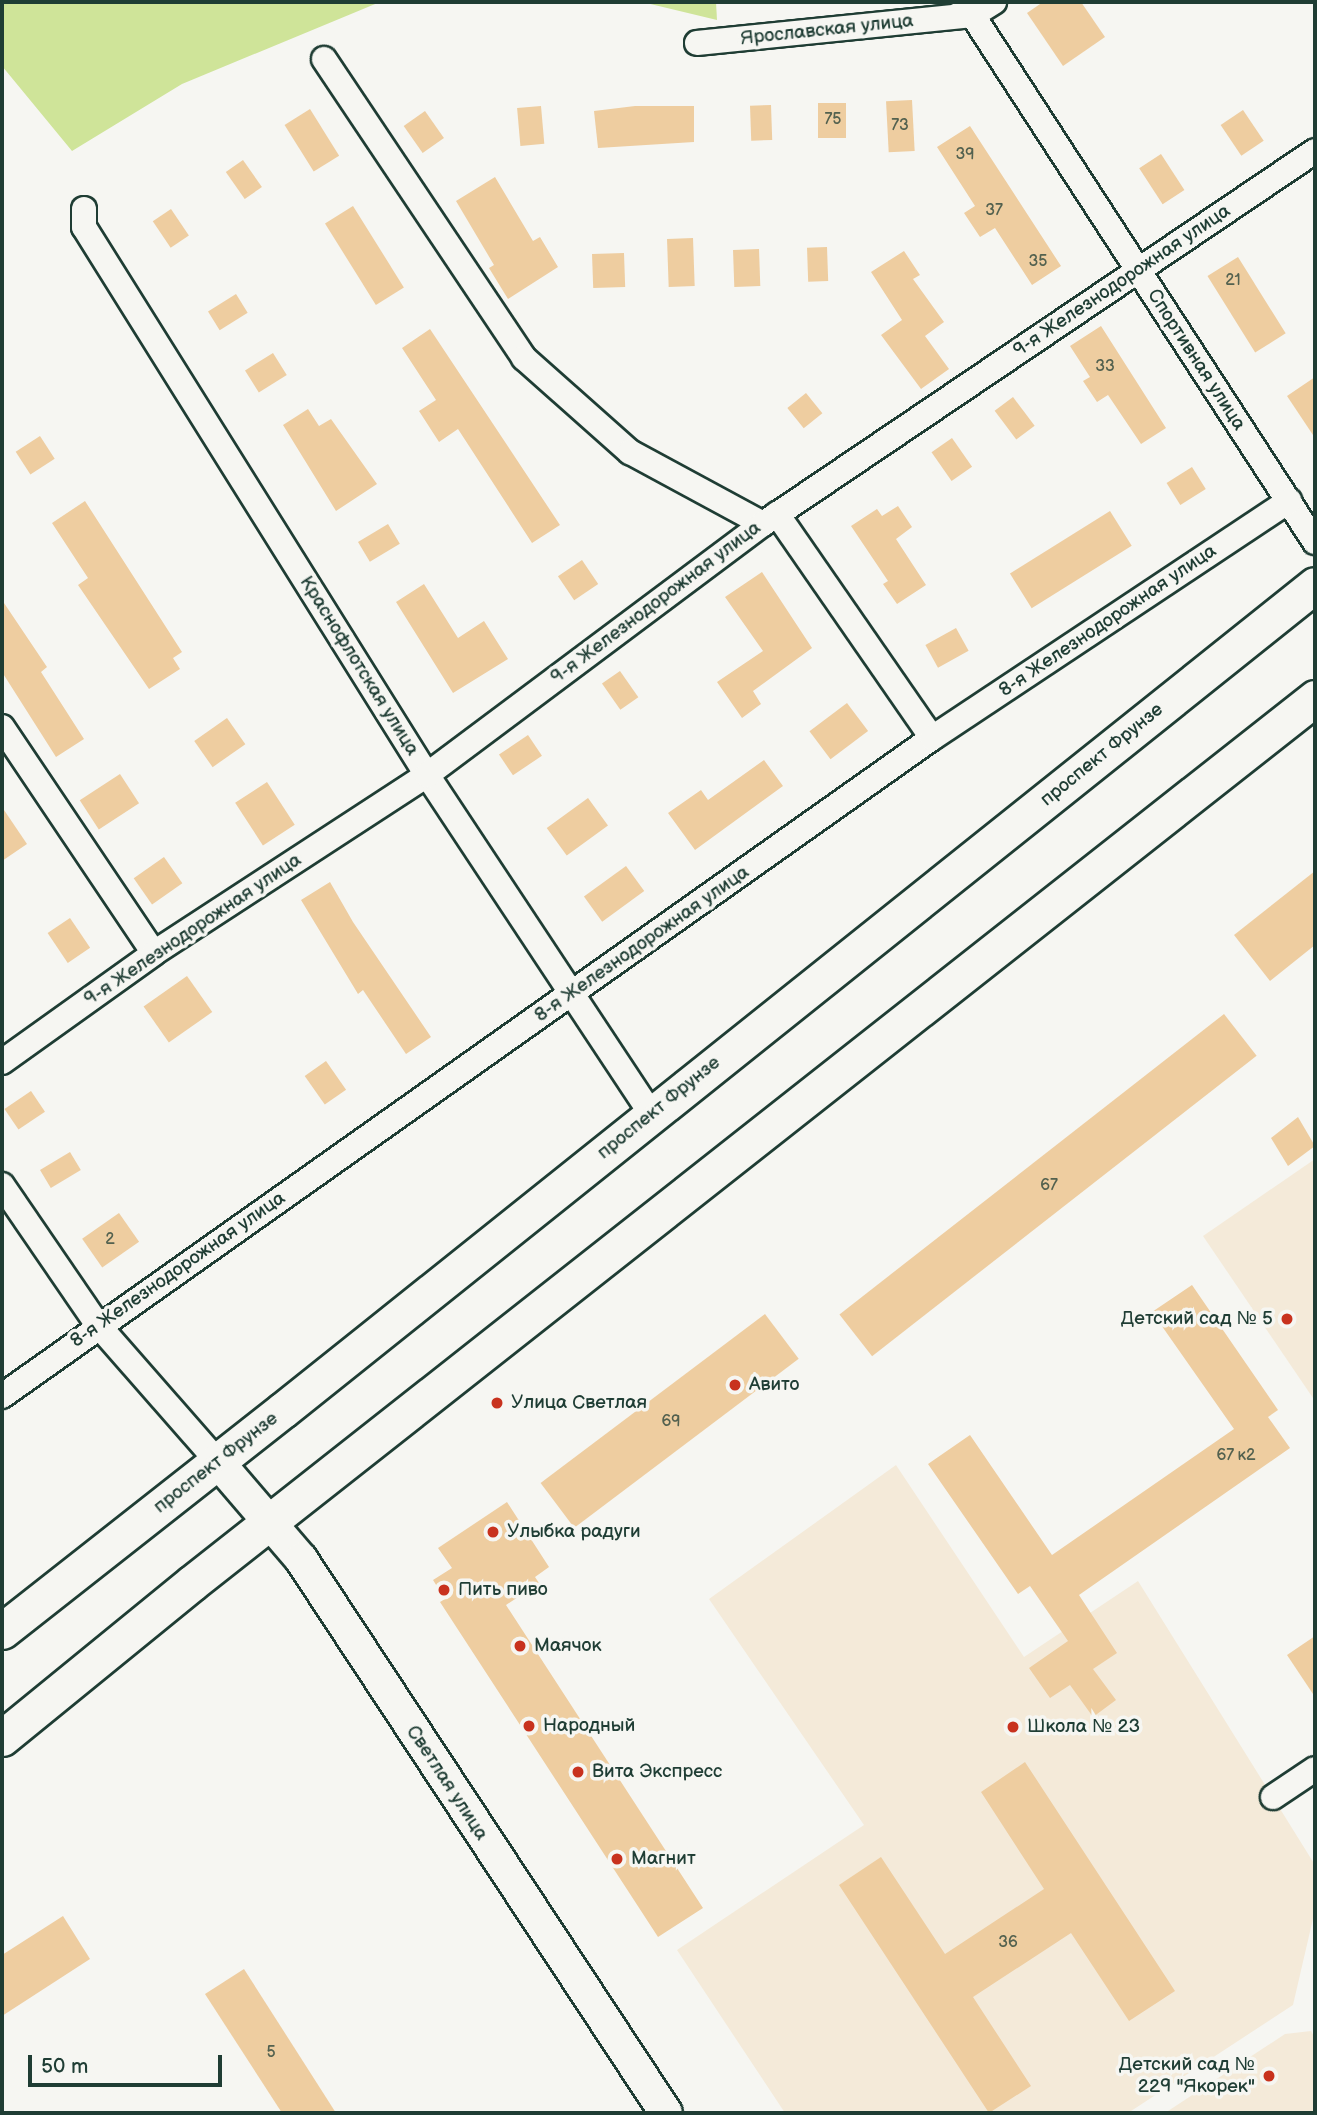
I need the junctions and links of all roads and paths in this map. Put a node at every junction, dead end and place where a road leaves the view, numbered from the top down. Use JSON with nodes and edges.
{"nodes":[{"id":1,"x":994,"y":2,"type":"edge"},
{"id":2,"x":968,"y":8,"type":"edge"},
{"id":3,"x":697,"y":43,"type":"dead end"},
{"id":4,"x":324,"y":59,"type":"dead end"},
{"id":5,"x":1315,"y":151,"type":"edge"},
{"id":6,"x":84,"y":209,"type":"dead end"},
{"id":7,"x":1138,"y":270,"type":"junction"},
{"id":8,"x":1289,"y":501,"type":"junction"},
{"id":9,"x":770,"y":519,"type":"junction"},
{"id":10,"x":1315,"y":541,"type":"edge"},
{"id":11,"x":1315,"y":585,"type":"edge"},
{"id":12,"x":1315,"y":698,"type":"edge"},
{"id":13,"x":2,"y":727,"type":"edge"},
{"id":14,"x":932,"y":738,"type":"junction"},
{"id":15,"x":427,"y":775,"type":"junction"},
{"id":16,"x":154,"y":953,"type":"junction"},
{"id":17,"x":571,"y":995,"type":"junction"},
{"id":18,"x":2,"y":1062,"type":"edge"},
{"id":19,"x":651,"y":1114,"type":"junction"},
{"id":20,"x":2,"y":1185,"type":"edge"},
{"id":21,"x":98,"y":1325,"type":"junction"},
{"id":22,"x":2,"y":1396,"type":"edge"},
{"id":23,"x":217,"y":1461,"type":"junction"},
{"id":24,"x":270,"y":1523,"type":"junction"},
{"id":25,"x":2,"y":1631,"type":"edge"},
{"id":26,"x":2,"y":1738,"type":"edge"},
{"id":27,"x":1315,"y":1769,"type":"edge"},
{"id":28,"x":1273,"y":1797,"type":"dead end"},
{"id":29,"x":666,"y":2113,"type":"edge"}],
"edges":[{"from":1,"to":2,"type":"street","name":"Ярославская улица"},
{"from":2,"to":3,"type":"street","name":"Ярославская улица"},
{"from":2,"to":7,"type":"street","name":"Спортивная улица"},
{"from":4,"to":9,"type":"street"},
{"from":5,"to":7,"type":"street","name":"9-я Железнодорожная улица"},
{"from":6,"to":15,"type":"street","name":"Краснофлотская улица"},
{"from":7,"to":8,"type":"street","name":"Спортивная улица"},
{"from":7,"to":9,"type":"street","name":"9-я Железнодорожная улица"},
{"from":8,"to":10,"type":"street","name":"Спортивная улица"},
{"from":8,"to":14,"type":"street","name":"8-я Железнодорожная улица"},
{"from":9,"to":14,"type":"street"},
{"from":9,"to":15,"type":"street","name":"9-я Железнодорожная улица"},
{"from":11,"to":19,"type":"main road","name":"проспект Фрунзе"},
{"from":12,"to":24,"type":"main road"},
{"from":13,"to":16,"type":"street"},
{"from":14,"to":17,"type":"street","name":"8-я Железнодорожная улица"},
{"from":15,"to":16,"type":"street","name":"9-я Железнодорожная улица"},
{"from":15,"to":17,"type":"street","name":"Краснофлотская улица"},
{"from":16,"to":18,"type":"street","name":"9-я Железнодорожная улица"},
{"from":17,"to":19,"type":"street","name":"Краснофлотская улица"},
{"from":17,"to":21,"type":"street","name":"8-я Железнодорожная улица"},
{"from":19,"to":23,"type":"main road","name":"проспект Фрунзе"},
{"from":20,"to":21,"type":"street"},
{"from":21,"to":22,"type":"street","name":"8-я Железнодорожная улица"},
{"from":21,"to":23,"type":"street"},
{"from":23,"to":24,"type":"street","name":"Светлая улица"},
{"from":23,"to":25,"type":"main road","name":"проспект Фрунзе"},
{"from":24,"to":26,"type":"main road"},
{"from":24,"to":29,"type":"street","name":"Светлая улица"},
{"from":27,"to":28,"type":"street"}]}
